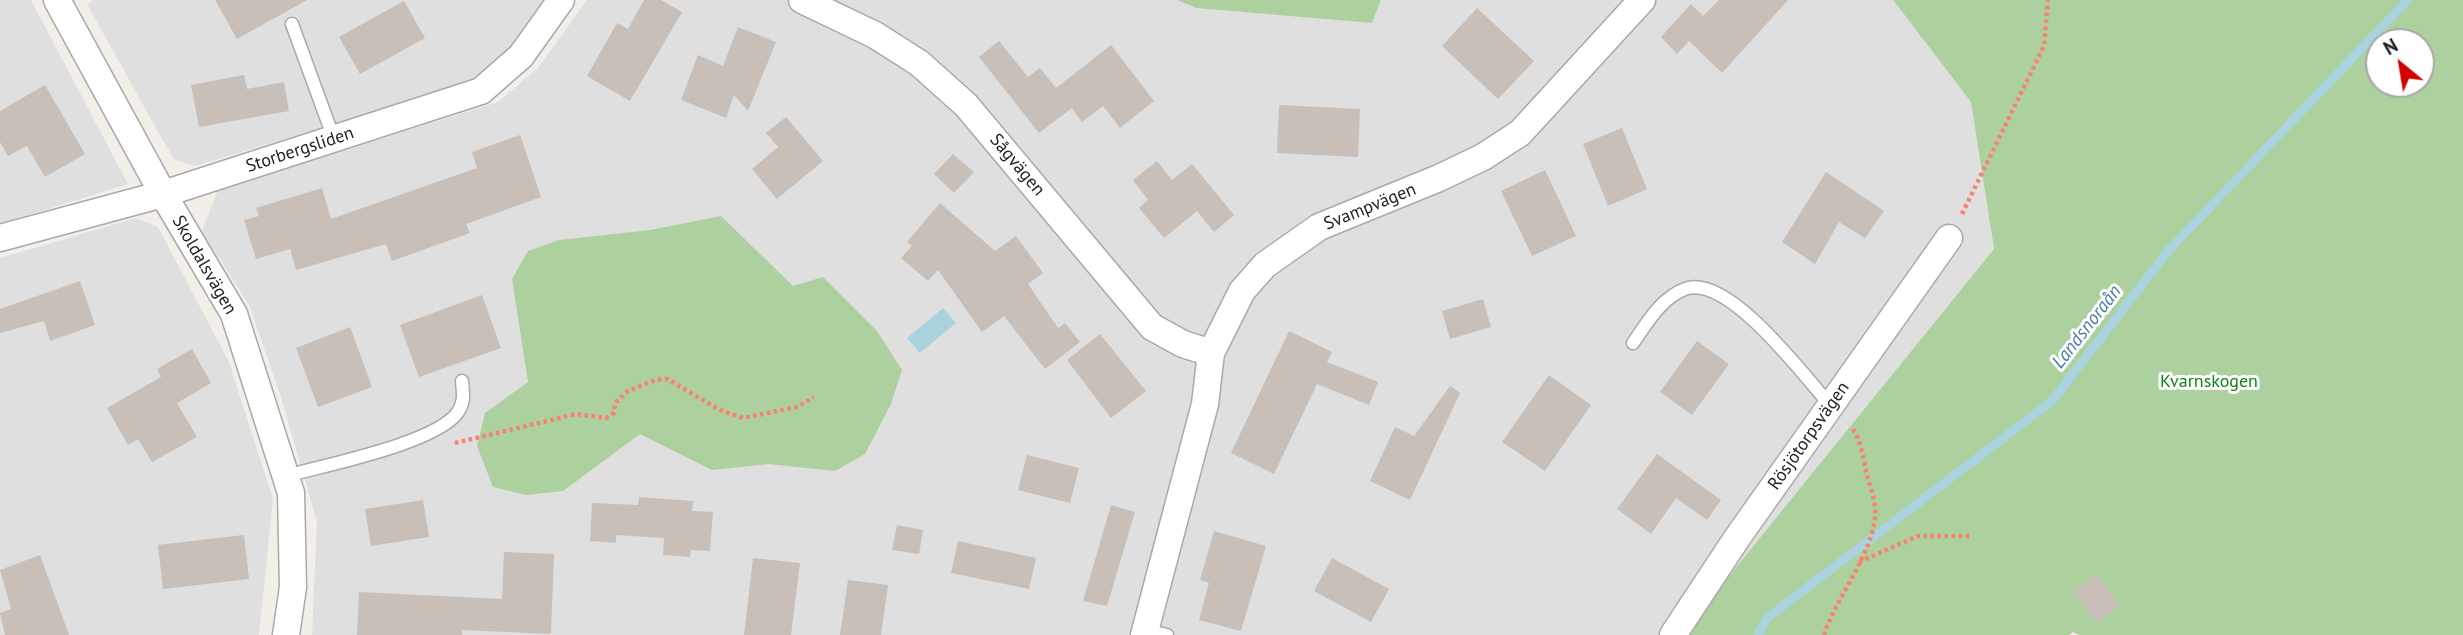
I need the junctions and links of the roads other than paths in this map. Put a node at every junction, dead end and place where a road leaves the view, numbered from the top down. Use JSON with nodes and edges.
{"nodes":[{"id":1,"x":57,"y":0,"type":"edge"},
{"id":2,"x":561,"y":0,"type":"edge"},
{"id":3,"x":802,"y":0,"type":"edge"},
{"id":4,"x":1642,"y":0,"type":"edge"},
{"id":5,"x":292,"y":24,"type":"dead end"},
{"id":6,"x":334,"y":139,"type":"junction"},
{"id":7,"x":163,"y":194,"type":"junction"},
{"id":8,"x":0,"y":238,"type":"edge"},
{"id":9,"x":1949,"y":238,"type":"road end"},
{"id":10,"x":1633,"y":343,"type":"dead end"},
{"id":11,"x":1211,"y":353,"type":"junction"},
{"id":12,"x":462,"y":381,"type":"dead end"},
{"id":13,"x":1831,"y":406,"type":"junction"},
{"id":14,"x":286,"y":476,"type":"junction"},
{"id":15,"x":1152,"y":633,"type":"edge"},
{"id":16,"x":286,"y":635,"type":"edge"},
{"id":17,"x":1673,"y":635,"type":"edge"}],
"edges":[{"from":1,"to":7,"type":"street","name":"Skoldalsvägen"},
{"from":2,"to":6,"type":"street","name":"Storbergsliden"},
{"from":3,"to":11,"type":"street","name":"Sågvägen"},
{"from":4,"to":11,"type":"street","name":"Svampvägen"},
{"from":5,"to":6,"type":"lane"},
{"from":6,"to":7,"type":"street","name":"Storbergsliden"},
{"from":7,"to":8,"type":"street","name":"Storbergsliden"},
{"from":7,"to":14,"type":"street","name":"Skoldalsvägen"},
{"from":9,"to":13,"type":"street","name":"Rösjötorpsvägen"},
{"from":10,"to":13,"type":"lane"},
{"from":11,"to":15,"type":"street","name":"Svampvägen"},
{"from":12,"to":14,"type":"lane"},
{"from":13,"to":17,"type":"street","name":"Rösjötorpsvägen"},
{"from":14,"to":16,"type":"street","name":"Skoldalsvägen"}]}
